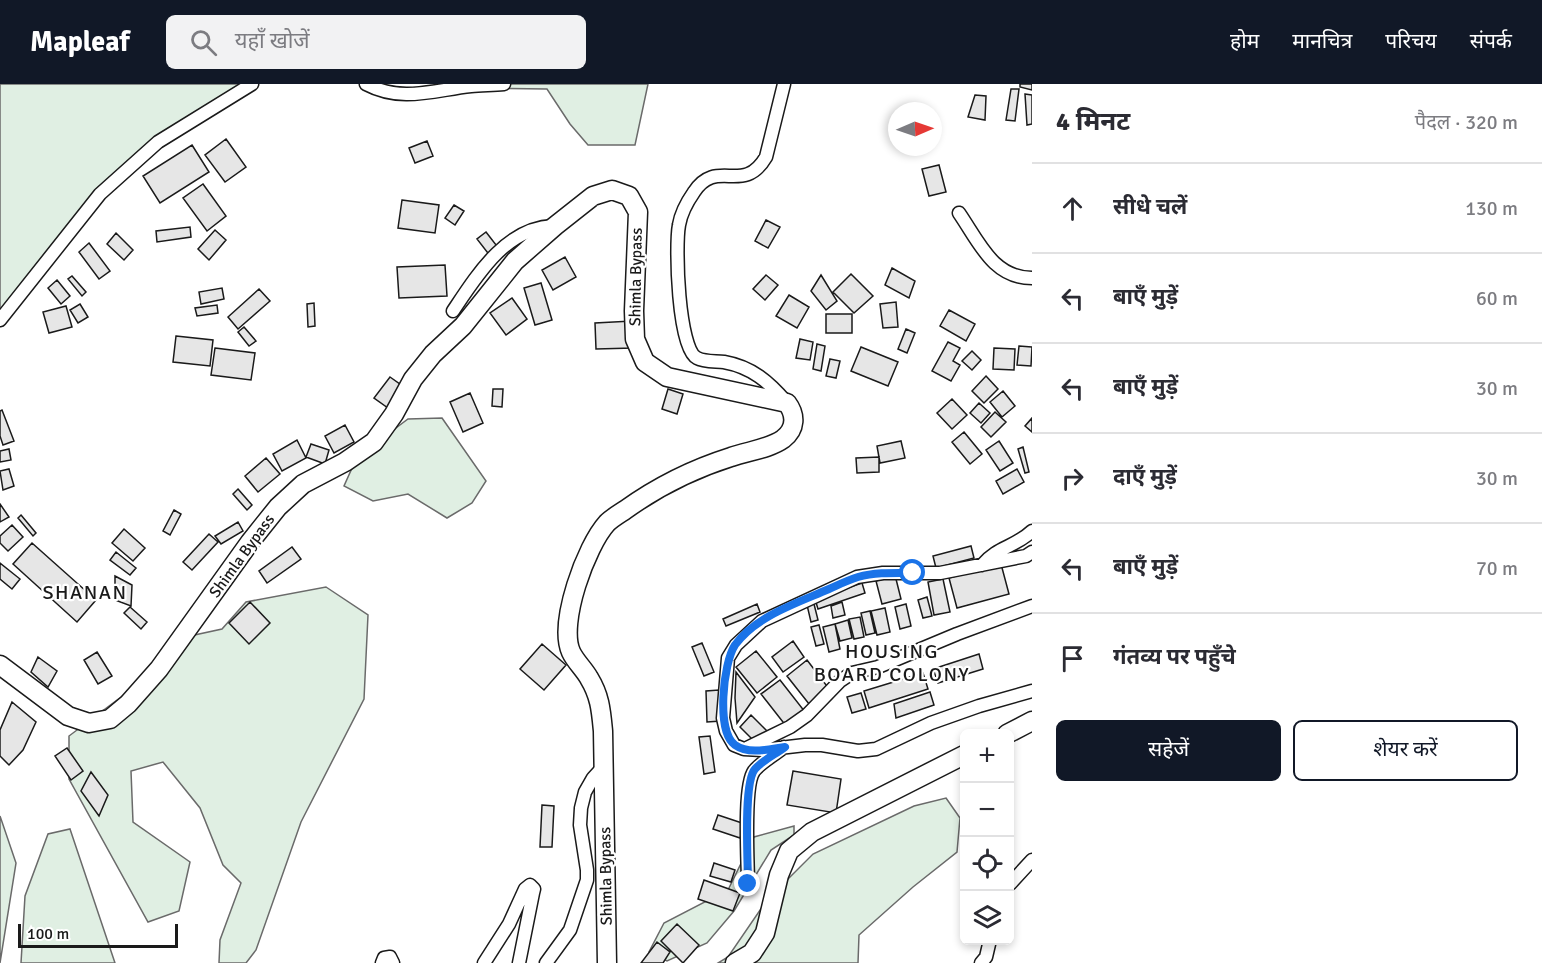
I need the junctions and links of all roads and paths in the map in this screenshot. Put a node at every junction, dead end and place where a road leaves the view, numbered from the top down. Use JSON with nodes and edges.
{"nodes":[{"id":1,"x":252,"y":84,"type":"edge"},
{"id":2,"x":366,"y":84,"type":"edge"},
{"id":3,"x":504,"y":84,"type":"edge"},
{"id":4,"x":784,"y":84,"type":"edge"},
{"id":5,"x":959,"y":213,"type":"dead end"},
{"id":6,"x":555,"y":226,"type":"junction"},
{"id":7,"x":1032,"y":278,"type":"edge"},
{"id":8,"x":453,"y":311,"type":"dead end"},
{"id":9,"x":0,"y":320,"type":"edge"},
{"id":10,"x":787,"y":403,"type":"junction"},
{"id":11,"x":1032,"y":531,"type":"edge"},
{"id":12,"x":1032,"y":552,"type":"edge"},
{"id":13,"x":982,"y":565,"type":"junction"},
{"id":14,"x":1032,"y":606,"type":"edge"},
{"id":15,"x":0,"y":665,"type":"edge"},
{"id":16,"x":1032,"y":691,"type":"edge"},
{"id":17,"x":1032,"y":721,"type":"edge"},
{"id":18,"x":1014,"y":730,"type":"edge"},
{"id":19,"x":785,"y":747,"type":"junction"},
{"id":20,"x":744,"y":749,"type":"junction"},
{"id":21,"x":960,"y":757,"type":"edge"},
{"id":22,"x":604,"y":766,"type":"junction"},
{"id":23,"x":1032,"y":860,"type":"edge"},
{"id":24,"x":1014,"y":880,"type":"edge"},
{"id":25,"x":748,"y":884,"type":"dead end"},
{"id":26,"x":989,"y":945,"type":"edge"},
{"id":27,"x":382,"y":963,"type":"edge"},
{"id":28,"x":393,"y":963,"type":"edge"},
{"id":29,"x":484,"y":963,"type":"edge"},
{"id":30,"x":519,"y":963,"type":"edge"},
{"id":31,"x":546,"y":963,"type":"edge"},
{"id":32,"x":607,"y":963,"type":"edge"},
{"id":33,"x":735,"y":963,"type":"edge"},
{"id":34,"x":981,"y":963,"type":"edge"}],
"edges":[{"from":1,"to":9,"type":"street"},
{"from":2,"to":3,"type":"street"},
{"from":4,"to":10,"type":"street"},
{"from":5,"to":7,"type":"street"},
{"from":6,"to":8,"type":"street"},
{"from":6,"to":10,"type":"highway","name":"Shimla Bypass"},
{"from":6,"to":15,"type":"highway","name":"Shimla Bypass"},
{"from":10,"to":22,"type":"highway","name":"Shimla Bypass"},
{"from":11,"to":13,"type":"street"},
{"from":12,"to":13,"type":"street"},
{"from":13,"to":20,"type":"street"},
{"from":14,"to":20,"type":"street"},
{"from":16,"to":19,"type":"street"},
{"from":17,"to":18,"type":"highway"},
{"from":19,"to":20,"type":"street"},
{"from":19,"to":25,"type":"street"},
{"from":21,"to":33,"type":"highway"},
{"from":22,"to":31,"type":"street"},
{"from":22,"to":32,"type":"highway","name":"Shimla Bypass"},
{"from":23,"to":24,"type":"street"},
{"from":26,"to":34,"type":"street"},
{"from":27,"to":28,"type":"street"},
{"from":29,"to":30,"type":"street"}]}
